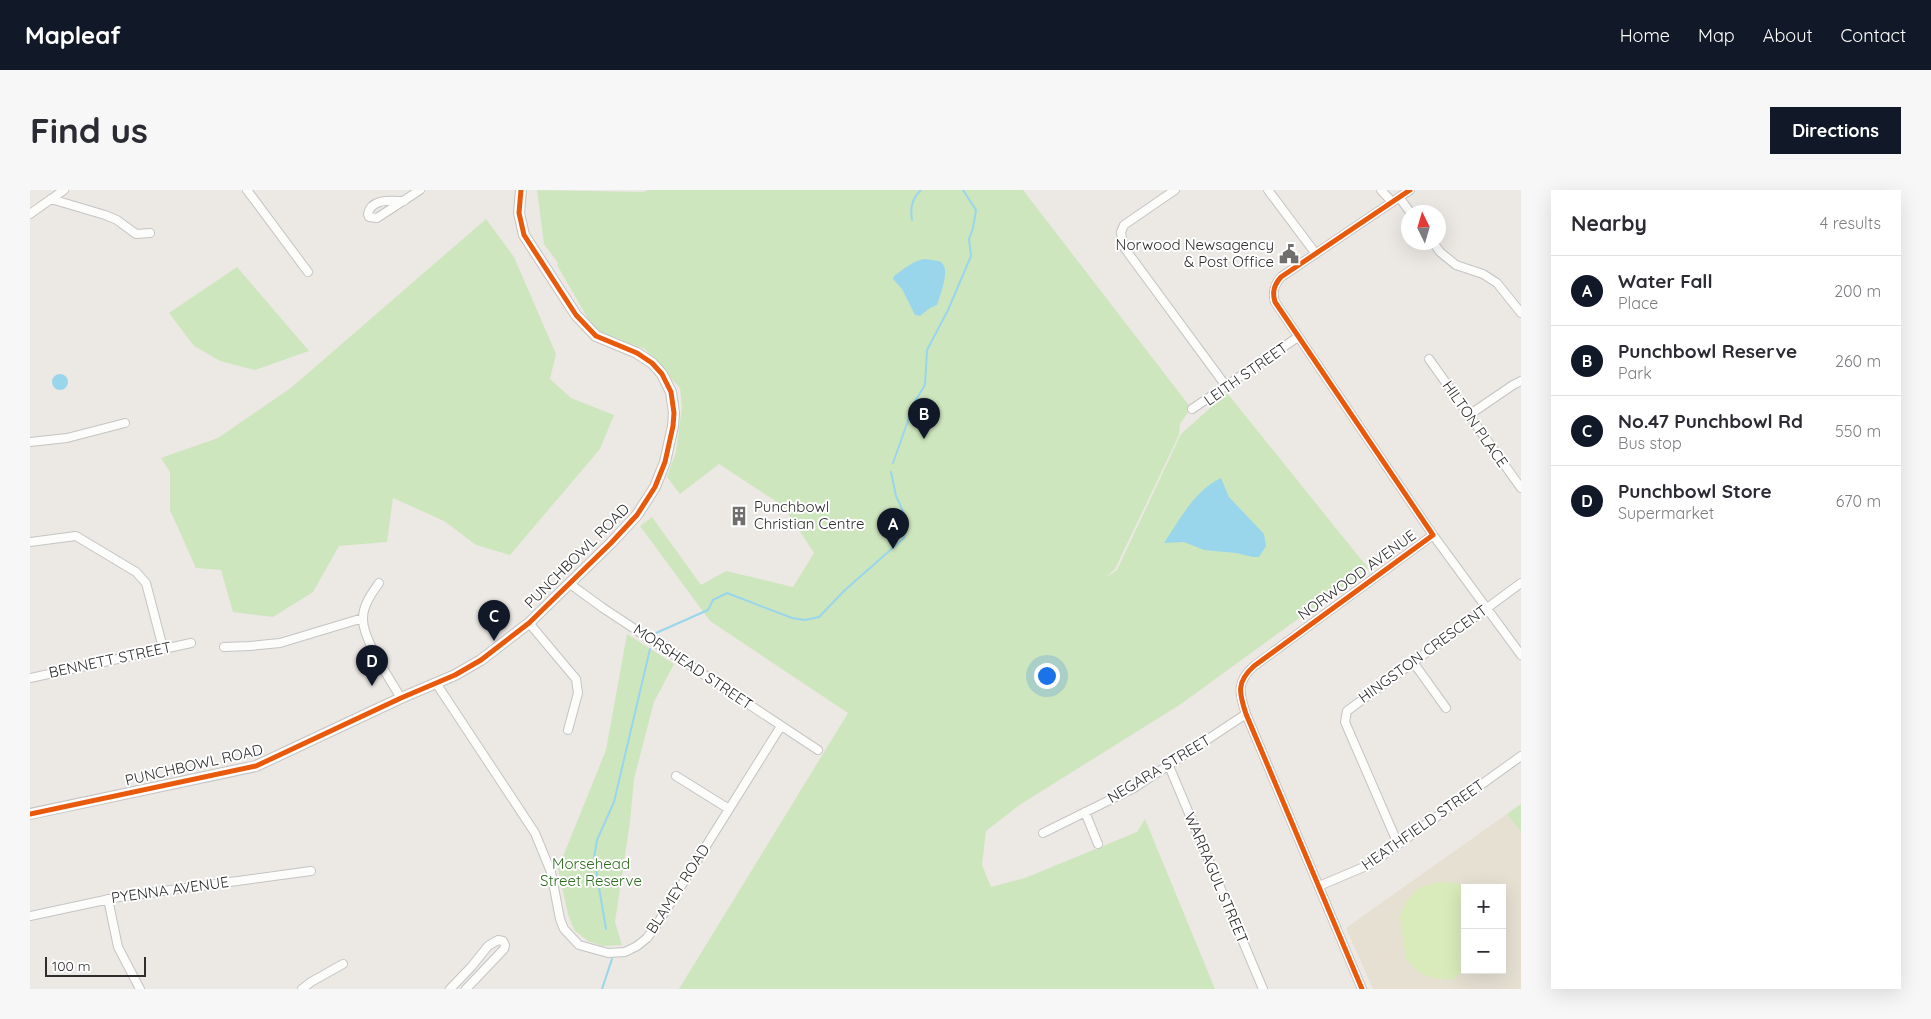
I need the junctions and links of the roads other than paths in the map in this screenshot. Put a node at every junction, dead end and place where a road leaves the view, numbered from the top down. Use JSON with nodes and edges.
{"nodes":[{"id":1,"x":64,"y":190,"type":"edge"},
{"id":2,"x":247,"y":190,"type":"edge"},
{"id":3,"x":420,"y":190,"type":"edge"},
{"id":4,"x":521,"y":190,"type":"edge"},
{"id":5,"x":1175,"y":190,"type":"edge"},
{"id":6,"x":1268,"y":190,"type":"edge"},
{"id":7,"x":1381,"y":190,"type":"edge"},
{"id":8,"x":1410,"y":190,"type":"edge"},
{"id":9,"x":51,"y":199,"type":"junction"},
{"id":10,"x":1395,"y":200,"type":"junction"},
{"id":11,"x":404,"y":201,"type":"dead end"},
{"id":12,"x":1401,"y":205,"type":"edge"},
{"id":13,"x":30,"y":214,"type":"edge"},
{"id":14,"x":150,"y":234,"type":"dead end"},
{"id":15,"x":1439,"y":250,"type":"edge"},
{"id":16,"x":1316,"y":254,"type":"junction"},
{"id":17,"x":308,"y":272,"type":"dead end"},
{"id":18,"x":1521,"y":313,"type":"edge"},
{"id":19,"x":1298,"y":338,"type":"junction"},
{"id":20,"x":1429,"y":359,"type":"dead end"},
{"id":21,"x":1521,"y":381,"type":"edge"},
{"id":22,"x":1226,"y":386,"type":"junction"},
{"id":23,"x":1192,"y":409,"type":"dead end"},
{"id":24,"x":1469,"y":415,"type":"junction"},
{"id":25,"x":125,"y":422,"type":"dead end"},
{"id":26,"x":30,"y":442,"type":"edge"},
{"id":27,"x":1521,"y":488,"type":"edge"},
{"id":28,"x":1432,"y":535,"type":"junction"},
{"id":29,"x":30,"y":542,"type":"edge"},
{"id":30,"x":1521,"y":582,"type":"edge"},
{"id":31,"x":379,"y":583,"type":"dead end"},
{"id":32,"x":570,"y":584,"type":"junction"},
{"id":33,"x":1487,"y":608,"type":"junction"},
{"id":34,"x":362,"y":618,"type":"junction"},
{"id":35,"x":529,"y":623,"type":"junction"},
{"id":36,"x":191,"y":643,"type":"dead end"},
{"id":37,"x":224,"y":647,"type":"dead end"},
{"id":38,"x":163,"y":648,"type":"junction"},
{"id":39,"x":1521,"y":655,"type":"edge"},
{"id":40,"x":1413,"y":662,"type":"junction"},
{"id":41,"x":30,"y":678,"type":"edge"},
{"id":42,"x":436,"y":683,"type":"junction"},
{"id":43,"x":401,"y":698,"type":"junction"},
{"id":44,"x":1446,"y":708,"type":"dead end"},
{"id":45,"x":1246,"y":714,"type":"junction"},
{"id":46,"x":781,"y":726,"type":"junction"},
{"id":47,"x":568,"y":730,"type":"dead end"},
{"id":48,"x":818,"y":750,"type":"dead end"},
{"id":49,"x":1521,"y":756,"type":"edge"},
{"id":50,"x":1169,"y":766,"type":"junction"},
{"id":51,"x":676,"y":776,"type":"dead end"},
{"id":52,"x":729,"y":809,"type":"junction"},
{"id":53,"x":1085,"y":812,"type":"junction"},
{"id":54,"x":30,"y":814,"type":"edge"},
{"id":55,"x":1043,"y":834,"type":"dead end"},
{"id":56,"x":1098,"y":844,"type":"dead end"},
{"id":57,"x":1398,"y":844,"type":"junction"},
{"id":58,"x":311,"y":871,"type":"dead end"},
{"id":59,"x":1319,"y":886,"type":"junction"},
{"id":60,"x":108,"y":899,"type":"junction"},
{"id":61,"x":30,"y":916,"type":"edge"},
{"id":62,"x":343,"y":964,"type":"dead end"},
{"id":63,"x":140,"y":989,"type":"edge"},
{"id":64,"x":302,"y":989,"type":"edge"},
{"id":65,"x":450,"y":989,"type":"edge"},
{"id":66,"x":466,"y":989,"type":"edge"},
{"id":67,"x":1263,"y":989,"type":"edge"},
{"id":68,"x":1362,"y":989,"type":"edge"}],
"edges":[{"from":1,"to":9,"type":"street"},
{"from":2,"to":17,"type":"street"},
{"from":3,"to":11,"type":"street"},
{"from":4,"to":32,"type":"street","name":"PUNCHBOWL ROAD"},
{"from":5,"to":22,"type":"street"},
{"from":6,"to":16,"type":"street"},
{"from":7,"to":10,"type":"street"},
{"from":8,"to":10,"type":"street","name":"NORWOOD AVENUE"},
{"from":9,"to":13,"type":"street"},
{"from":9,"to":14,"type":"street"},
{"from":10,"to":12,"type":"street"},
{"from":10,"to":16,"type":"street","name":"NORWOOD AVENUE"},
{"from":15,"to":18,"type":"street"},
{"from":16,"to":19,"type":"street","name":"NORWOOD AVENUE"},
{"from":19,"to":22,"type":"street","name":"LEITH STREET"},
{"from":19,"to":28,"type":"street","name":"NORWOOD AVENUE"},
{"from":20,"to":24,"type":"street","name":"HILTON PLACE"},
{"from":21,"to":24,"type":"street"},
{"from":22,"to":23,"type":"street","name":"LEITH STREET"},
{"from":24,"to":27,"type":"street","name":"HILTON PLACE"},
{"from":25,"to":26,"type":"street"},
{"from":28,"to":33,"type":"street"},
{"from":28,"to":45,"type":"street","name":"NORWOOD AVENUE"},
{"from":29,"to":38,"type":"street"},
{"from":30,"to":33,"type":"street","name":"HINGSTON CRESCENT"},
{"from":31,"to":34,"type":"street"},
{"from":32,"to":35,"type":"street","name":"PUNCHBOWL ROAD"},
{"from":32,"to":46,"type":"street","name":"MORSHEAD STREET"},
{"from":33,"to":39,"type":"street"},
{"from":33,"to":40,"type":"street","name":"HINGSTON CRESCENT"},
{"from":34,"to":37,"type":"street"},
{"from":34,"to":43,"type":"street"},
{"from":35,"to":42,"type":"street","name":"PUNCHBOWL ROAD"},
{"from":35,"to":47,"type":"street"},
{"from":36,"to":38,"type":"street","name":"BENNETT STREET"},
{"from":38,"to":41,"type":"street","name":"BENNETT STREET"},
{"from":40,"to":44,"type":"street"},
{"from":40,"to":57,"type":"street","name":"HINGSTON CRESCENT"},
{"from":42,"to":43,"type":"street","name":"PUNCHBOWL ROAD"},
{"from":42,"to":52,"type":"street","name":"BLAMEY ROAD"},
{"from":43,"to":54,"type":"street","name":"PUNCHBOWL ROAD"},
{"from":45,"to":50,"type":"street","name":"NEGARA STREET"},
{"from":45,"to":59,"type":"street","name":"NORWOOD AVENUE"},
{"from":46,"to":48,"type":"street","name":"MORSHEAD STREET"},
{"from":46,"to":52,"type":"street","name":"BLAMEY ROAD"},
{"from":49,"to":57,"type":"street","name":"HEATHFIELD STREET"},
{"from":50,"to":53,"type":"street","name":"NEGARA STREET"},
{"from":50,"to":67,"type":"street","name":"WARRAGUL STREET"},
{"from":51,"to":52,"type":"street"},
{"from":53,"to":55,"type":"street","name":"NEGARA STREET"},
{"from":53,"to":56,"type":"street"},
{"from":57,"to":59,"type":"street","name":"HEATHFIELD STREET"},
{"from":58,"to":60,"type":"street","name":"PYENNA AVENUE"},
{"from":59,"to":68,"type":"street","name":"NORWOOD AVENUE"},
{"from":60,"to":61,"type":"street","name":"PYENNA AVENUE"},
{"from":60,"to":63,"type":"street"},
{"from":62,"to":64,"type":"street"},
{"from":65,"to":66,"type":"street"}]}
